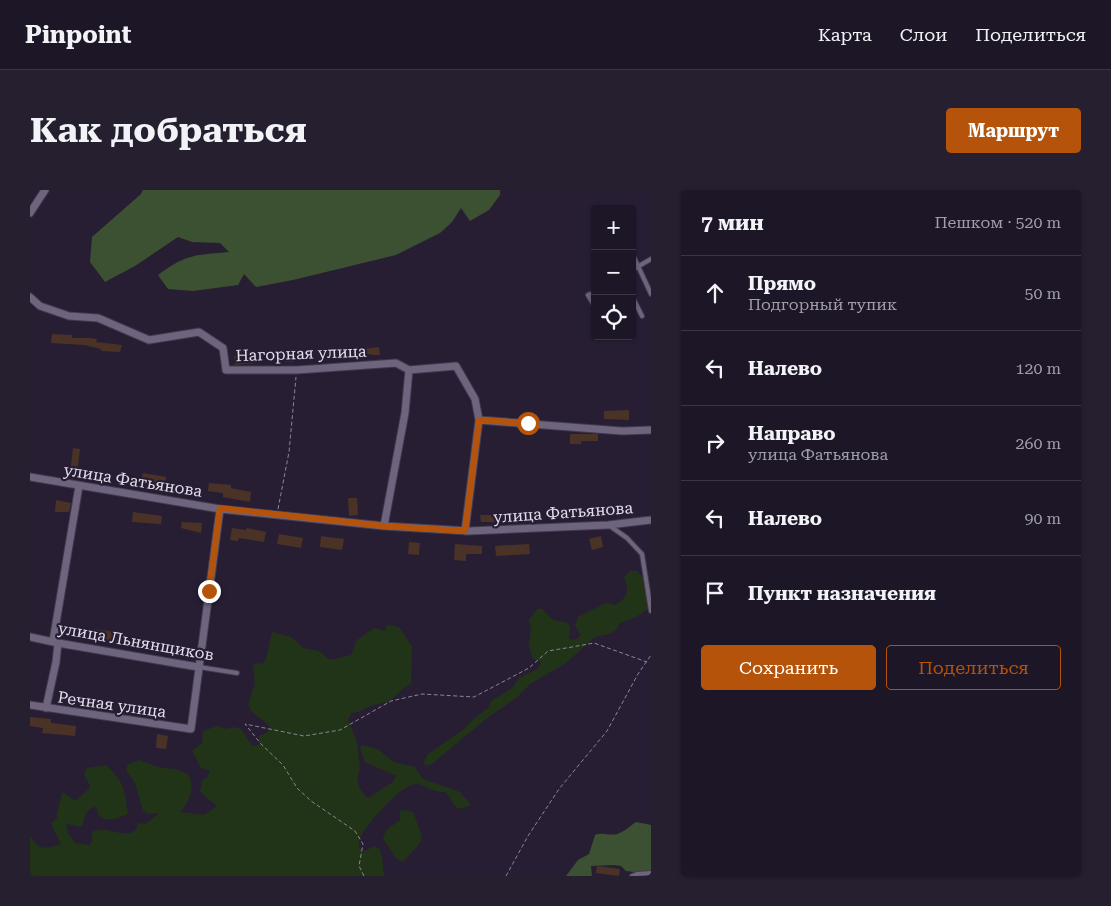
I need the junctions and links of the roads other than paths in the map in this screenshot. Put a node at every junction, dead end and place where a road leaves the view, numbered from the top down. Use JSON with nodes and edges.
{"nodes":[{"id":1,"x":45,"y":190,"type":"edge"},
{"id":2,"x":30,"y":213,"type":"edge"},
{"id":3,"x":651,"y":259,"type":"edge"},
{"id":4,"x":636,"y":260,"type":"edge"},
{"id":5,"x":639,"y":266,"type":"junction"},
{"id":6,"x":636,"y":268,"type":"edge"},
{"id":7,"x":651,"y":294,"type":"edge"},
{"id":8,"x":30,"y":297,"type":"edge"},
{"id":9,"x":636,"y":304,"type":"edge"},
{"id":10,"x":642,"y":316,"type":"dead end"},
{"id":11,"x":409,"y":370,"type":"junction"},
{"id":12,"x":479,"y":420,"type":"junction"},
{"id":13,"x":651,"y":430,"type":"edge"},
{"id":14,"x":30,"y":477,"type":"edge"},
{"id":15,"x":79,"y":486,"type":"junction"},
{"id":16,"x":220,"y":508,"type":"junction"},
{"id":17,"x":651,"y":520,"type":"edge"},
{"id":18,"x":608,"y":525,"type":"junction"},
{"id":19,"x":384,"y":526,"type":"junction"},
{"id":20,"x":465,"y":531,"type":"junction"},
{"id":21,"x":651,"y":611,"type":"edge"},
{"id":22,"x":30,"y":636,"type":"edge"},
{"id":23,"x":56,"y":642,"type":"junction"},
{"id":24,"x":198,"y":667,"type":"junction"},
{"id":25,"x":237,"y":673,"type":"dead end"},
{"id":26,"x":30,"y":705,"type":"edge"},
{"id":27,"x":46,"y":708,"type":"junction"},
{"id":28,"x":651,"y":874,"type":"edge"},
{"id":29,"x":632,"y":876,"type":"edge"}],
"edges":[{"from":1,"to":2,"type":"street"},
{"from":3,"to":5,"type":"lane"},
{"from":4,"to":5,"type":"lane"},
{"from":5,"to":6,"type":"lane"},
{"from":5,"to":7,"type":"lane"},
{"from":8,"to":11,"type":"street","name":"Нагорная улица"},
{"from":9,"to":10,"type":"lane"},
{"from":11,"to":12,"type":"street","name":"Нагорная улица"},
{"from":11,"to":19,"type":"street"},
{"from":12,"to":13,"type":"street"},
{"from":12,"to":20,"type":"street"},
{"from":14,"to":15,"type":"street","name":"улица Фатьянова"},
{"from":15,"to":16,"type":"street","name":"улица Фатьянова"},
{"from":15,"to":23,"type":"street"},
{"from":16,"to":19,"type":"street","name":"улица Фатьянова"},
{"from":16,"to":24,"type":"street"},
{"from":17,"to":18,"type":"street","name":"улица Фатьянова"},
{"from":18,"to":20,"type":"street","name":"улица Фатьянова"},
{"from":18,"to":21,"type":"lane"},
{"from":19,"to":20,"type":"street","name":"улица Фатьянова"},
{"from":22,"to":23,"type":"street","name":"улица Льнянщиков"},
{"from":23,"to":24,"type":"street","name":"улица Льнянщиков"},
{"from":23,"to":27,"type":"street"},
{"from":24,"to":25,"type":"lane","name":"улица Льнянщиков"},
{"from":24,"to":27,"type":"street","name":"Речная улица"},
{"from":26,"to":27,"type":"street","name":"Речная улица"},
{"from":28,"to":29,"type":"lane"}]}
